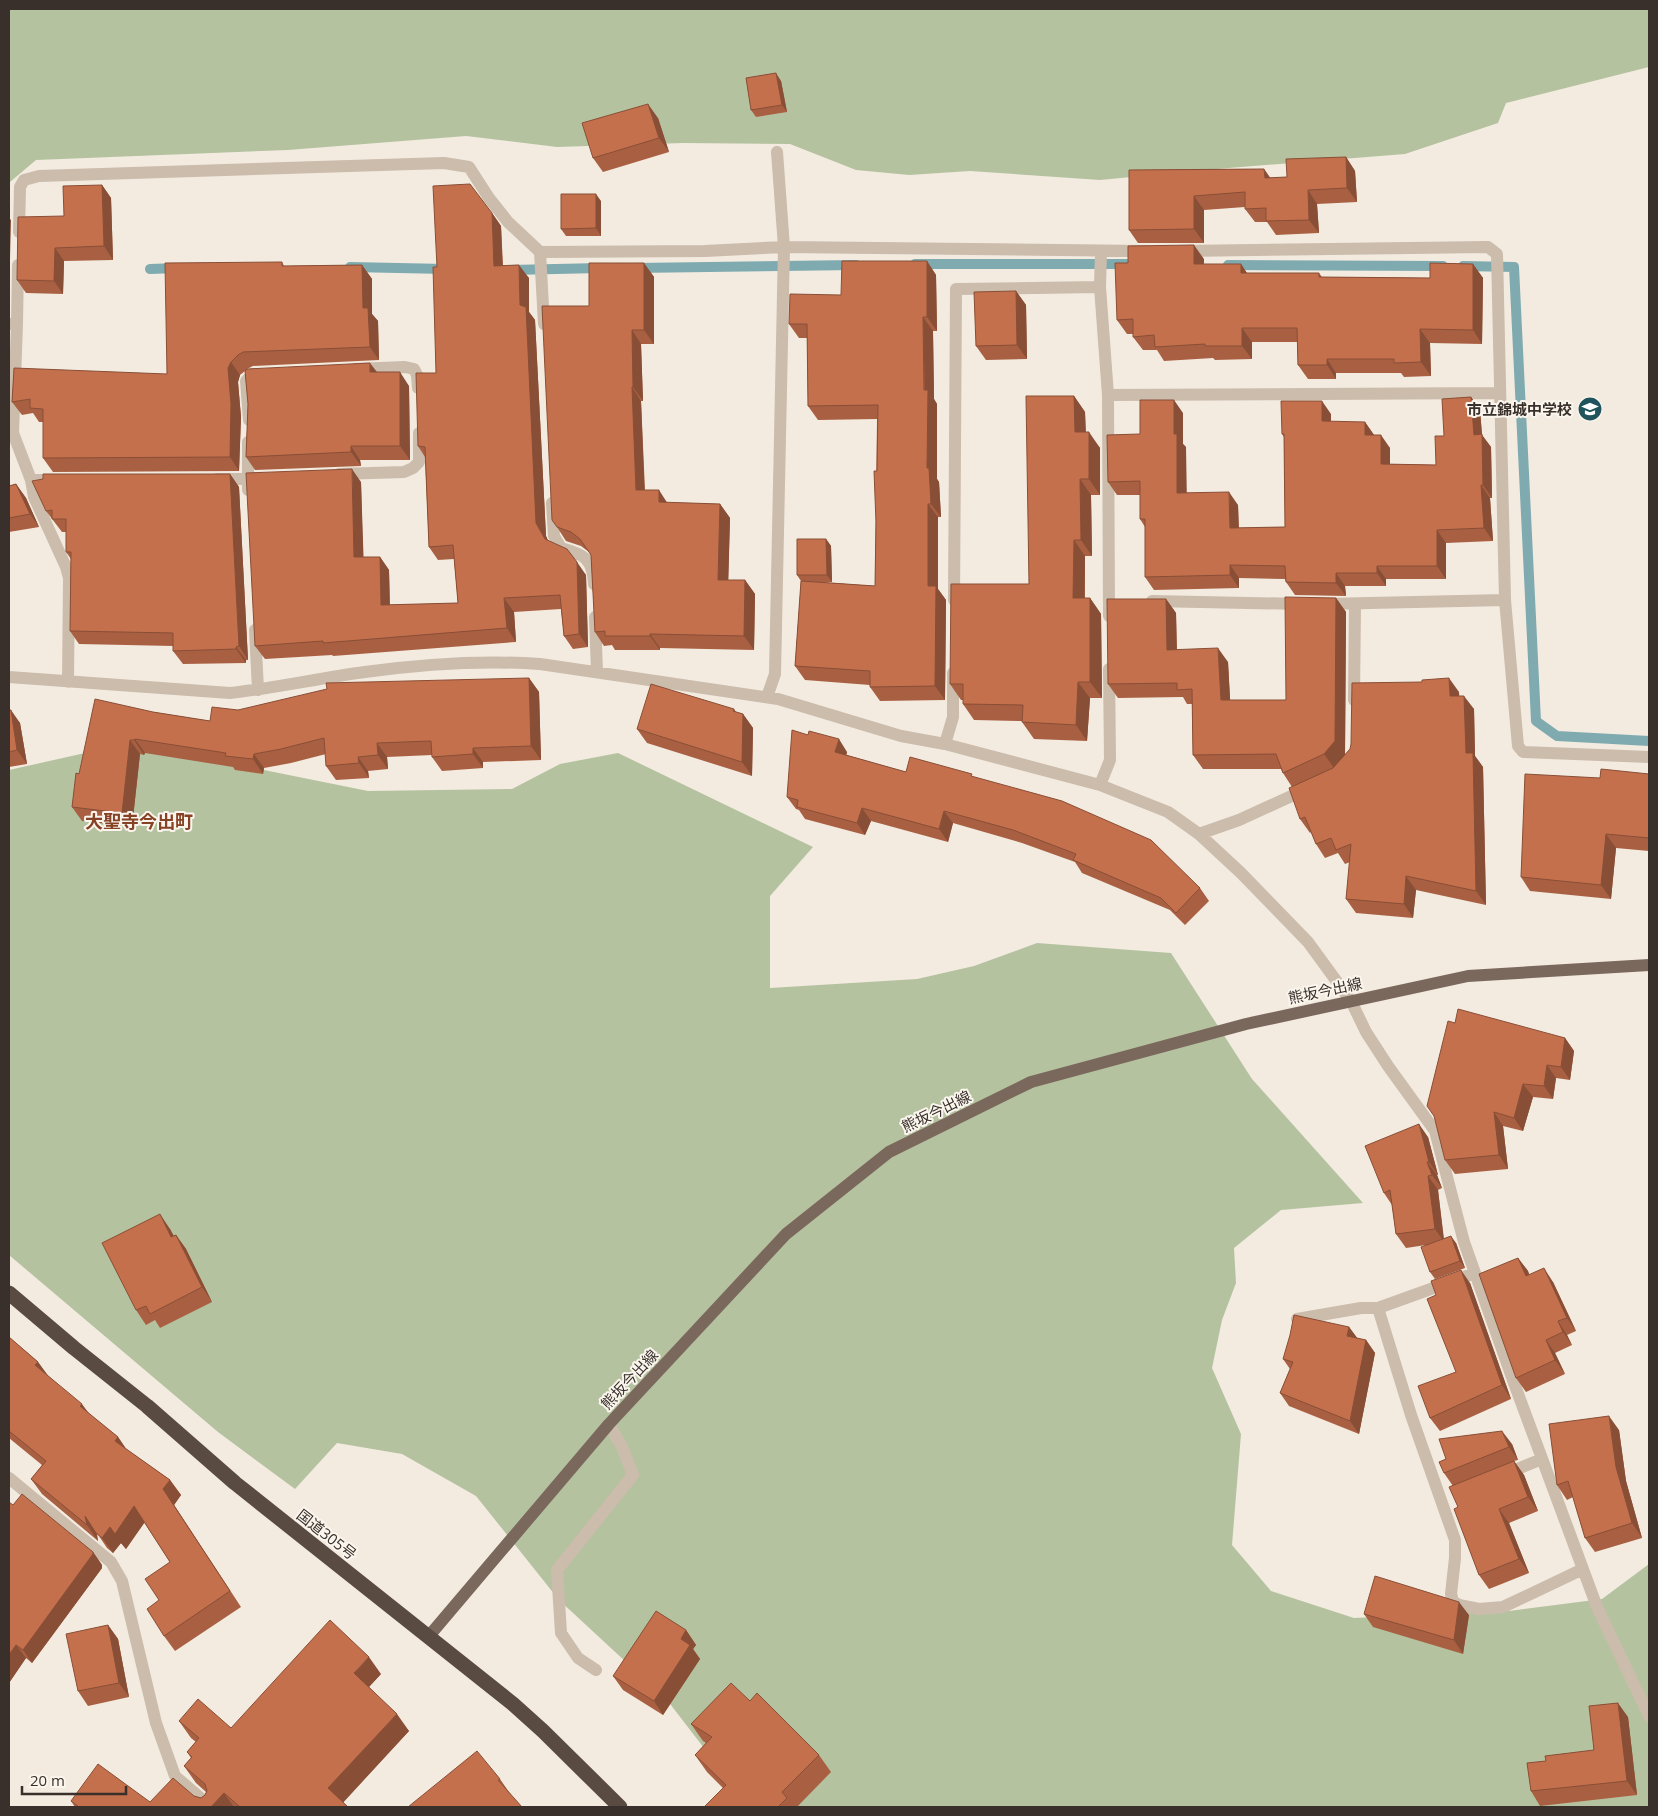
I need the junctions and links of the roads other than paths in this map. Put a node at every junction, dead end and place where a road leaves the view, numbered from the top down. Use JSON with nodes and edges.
{"nodes":[{"id":1,"x":777,"y":152,"type":"dead end"},
{"id":2,"x":784,"y":247,"type":"junction"},
{"id":3,"x":540,"y":252,"type":"junction"},
{"id":4,"x":1101,"y":252,"type":"junction"},
{"id":5,"x":1100,"y":287,"type":"junction"},
{"id":6,"x":13,"y":324,"type":"edge"},
{"id":7,"x":544,"y":340,"type":"edge"},
{"id":8,"x":347,"y":370,"type":"edge"},
{"id":9,"x":270,"y":373,"type":"edge"},
{"id":10,"x":1500,"y":394,"type":"junction"},
{"id":11,"x":1108,"y":395,"type":"junction"},
{"id":12,"x":418,"y":404,"type":"edge"},
{"id":13,"x":418,"y":424,"type":"edge"},
{"id":14,"x":326,"y":475,"type":"edge"},
{"id":15,"x":277,"y":477,"type":"edge"},
{"id":16,"x":247,"y":478,"type":"junction"},
{"id":17,"x":200,"y":479,"type":"edge"},
{"id":18,"x":31,"y":480,"type":"junction"},
{"id":19,"x":68,"y":480,"type":"edge"},
{"id":20,"x":551,"y":487,"type":"edge"},
{"id":21,"x":248,"y":498,"type":"edge"},
{"id":22,"x":1505,"y":600,"type":"junction"},
{"id":23,"x":1142,"y":602,"type":"edge"},
{"id":24,"x":1355,"y":604,"type":"junction"},
{"id":25,"x":254,"y":613,"type":"edge"},
{"id":26,"x":954,"y":617,"type":"edge"},
{"id":27,"x":1109,"y":631,"type":"edge"},
{"id":28,"x":953,"y":657,"type":"edge"},
{"id":29,"x":1109,"y":661,"type":"edge"},
{"id":30,"x":597,"y":672,"type":"junction"},
{"id":31,"x":9,"y":677,"type":"edge"},
{"id":32,"x":68,"y":682,"type":"junction"},
{"id":33,"x":258,"y":690,"type":"junction"},
{"id":34,"x":766,"y":697,"type":"junction"},
{"id":35,"x":1354,"y":710,"type":"edge"},
{"id":36,"x":945,"y":744,"type":"junction"},
{"id":37,"x":1649,"y":757,"type":"edge"},
{"id":38,"x":1321,"y":783,"type":"edge"},
{"id":39,"x":1100,"y":785,"type":"junction"},
{"id":40,"x":1199,"y":834,"type":"junction"},
{"id":41,"x":1649,"y":965,"type":"edge"},
{"id":42,"x":1351,"y":1001,"type":"junction"},
{"id":43,"x":1475,"y":1273,"type":"junction"},
{"id":44,"x":9,"y":1293,"type":"edge"},
{"id":45,"x":1378,"y":1308,"type":"junction"},
{"id":46,"x":1297,"y":1319,"type":"edge"},
{"id":47,"x":609,"y":1424,"type":"junction"},
{"id":48,"x":1542,"y":1459,"type":"junction"},
{"id":49,"x":9,"y":1478,"type":"edge"},
{"id":50,"x":1491,"y":1480,"type":"edge"},
{"id":51,"x":1583,"y":1569,"type":"junction"},
{"id":52,"x":429,"y":1636,"type":"junction"},
{"id":53,"x":596,"y":1670,"type":"dead end"},
{"id":54,"x":1649,"y":1716,"type":"edge"},
{"id":55,"x":211,"y":1807,"type":"edge"},
{"id":56,"x":620,"y":1807,"type":"edge"}],
"edges":[{"from":1,"to":2,"type":"street"},
{"from":2,"to":3,"type":"street"},
{"from":2,"to":4,"type":"street"},
{"from":2,"to":34,"type":"street"},
{"from":3,"to":6,"type":"street"},
{"from":3,"to":7,"type":"street"},
{"from":4,"to":5,"type":"street"},
{"from":4,"to":10,"type":"street"},
{"from":5,"to":11,"type":"street"},
{"from":5,"to":26,"type":"street"},
{"from":6,"to":18,"type":"street"},
{"from":8,"to":12,"type":"street"},
{"from":9,"to":16,"type":"street"},
{"from":10,"to":11,"type":"street"},
{"from":10,"to":22,"type":"street"},
{"from":11,"to":27,"type":"street"},
{"from":13,"to":14,"type":"street"},
{"from":15,"to":16,"type":"street"},
{"from":16,"to":17,"type":"street"},
{"from":16,"to":21,"type":"street"},
{"from":18,"to":19,"type":"street"},
{"from":18,"to":32,"type":"street"},
{"from":20,"to":30,"type":"street"},
{"from":22,"to":24,"type":"street"},
{"from":22,"to":37,"type":"street"},
{"from":23,"to":24,"type":"street"},
{"from":24,"to":35,"type":"street"},
{"from":25,"to":33,"type":"street"},
{"from":28,"to":36,"type":"street"},
{"from":29,"to":39,"type":"street"},
{"from":30,"to":33,"type":"street"},
{"from":30,"to":34,"type":"street"},
{"from":31,"to":32,"type":"street"},
{"from":32,"to":33,"type":"street"},
{"from":34,"to":36,"type":"street"},
{"from":36,"to":39,"type":"street"},
{"from":38,"to":40,"type":"street"},
{"from":39,"to":40,"type":"street"},
{"from":40,"to":42,"type":"street"},
{"from":41,"to":42,"type":"main road","name":"熊坂今出線"},
{"from":42,"to":43,"type":"street"},
{"from":42,"to":47,"type":"main road","name":"熊坂今出線"},
{"from":43,"to":45,"type":"street"},
{"from":43,"to":48,"type":"street"},
{"from":44,"to":52,"type":"highway","name":"国道305号"},
{"from":45,"to":46,"type":"street"},
{"from":45,"to":51,"type":"street"},
{"from":47,"to":52,"type":"main road","name":"熊坂今出線"},
{"from":47,"to":53,"type":"street"},
{"from":48,"to":50,"type":"street"},
{"from":48,"to":51,"type":"street"},
{"from":49,"to":55,"type":"street"},
{"from":51,"to":54,"type":"street"},
{"from":52,"to":56,"type":"highway","name":"国道305号"}]}
